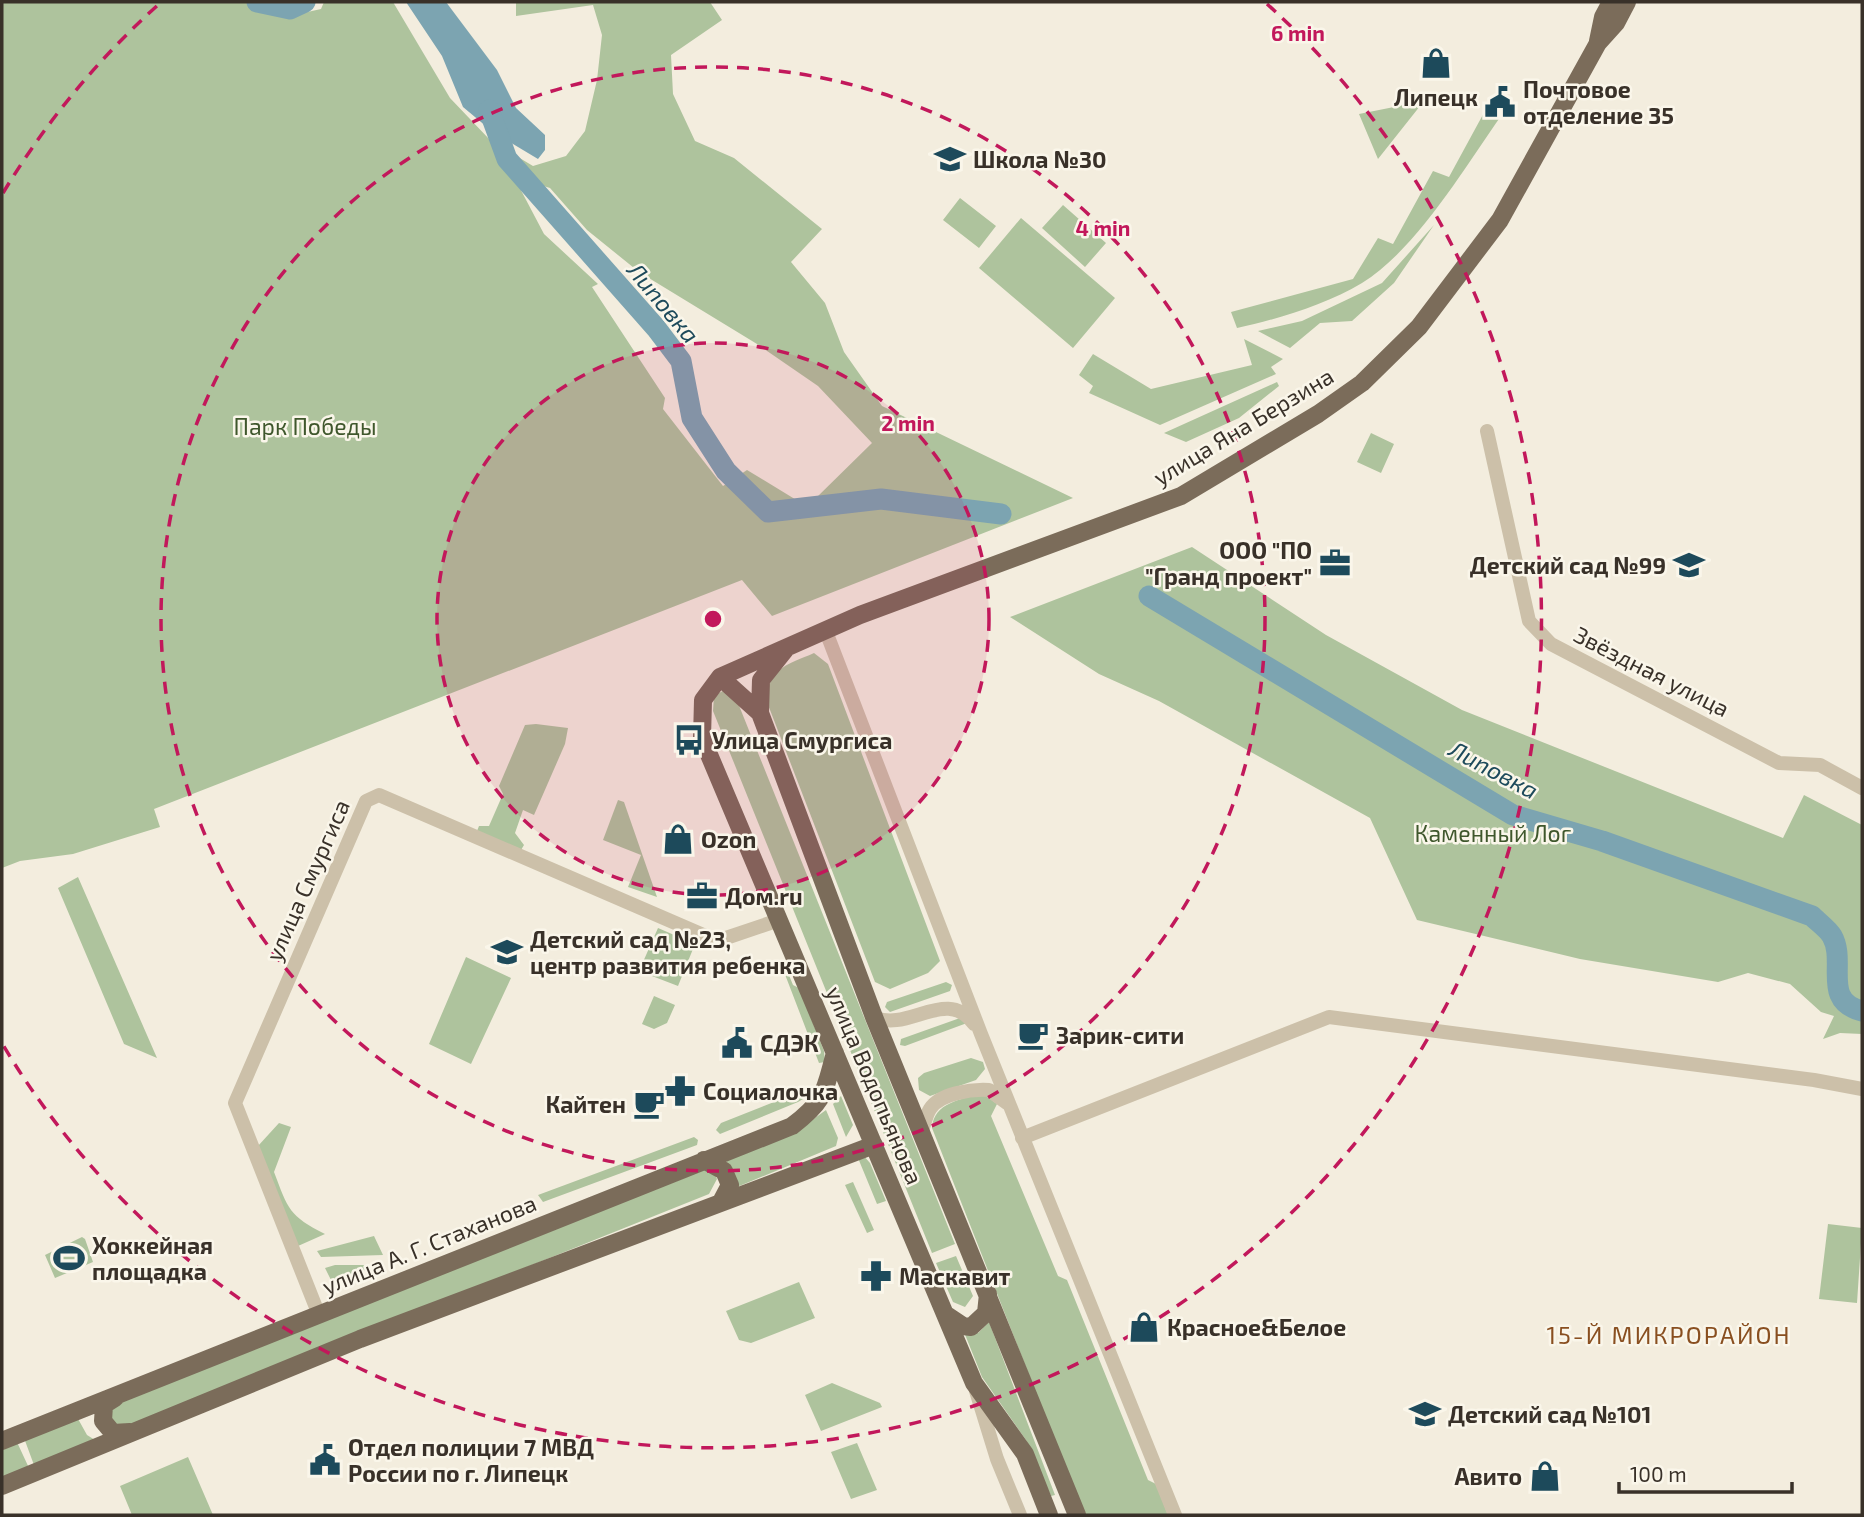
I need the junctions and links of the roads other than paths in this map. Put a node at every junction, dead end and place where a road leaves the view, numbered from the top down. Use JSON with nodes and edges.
{"nodes":[{"id":1,"x":1611,"y":2,"type":"edge"},
{"id":2,"x":1628,"y":2,"type":"edge"},
{"id":3,"x":1598,"y":43,"type":"junction"},
{"id":4,"x":1487,"y":431,"type":"dead end"},
{"id":5,"x":825,"y":629,"type":"junction"},
{"id":6,"x":792,"y":643,"type":"junction"},
{"id":7,"x":720,"y":677,"type":"junction"},
{"id":8,"x":760,"y":713,"type":"junction"},
{"id":9,"x":1862,"y":788,"type":"edge"},
{"id":10,"x":779,"y":920,"type":"junction"},
{"id":11,"x":874,"y":1017,"type":"junction"},
{"id":12,"x":979,"y":1030,"type":"junction"},
{"id":13,"x":835,"y":1053,"type":"junction"},
{"id":14,"x":1862,"y":1089,"type":"edge"},
{"id":15,"x":1009,"y":1105,"type":"junction"},
{"id":16,"x":922,"y":1131,"type":"junction"},
{"id":17,"x":1022,"y":1138,"type":"junction"},
{"id":18,"x":874,"y":1145,"type":"junction"},
{"id":19,"x":704,"y":1160,"type":"junction"},
{"id":20,"x":721,"y":1202,"type":"junction"},
{"id":21,"x":988,"y":1292,"type":"junction"},
{"id":22,"x":945,"y":1314,"type":"junction"},
{"id":23,"x":319,"y":1315,"type":"junction"},
{"id":24,"x":974,"y":1383,"type":"junction"},
{"id":25,"x":121,"y":1394,"type":"junction"},
{"id":26,"x":135,"y":1432,"type":"junction"},
{"id":27,"x":2,"y":1441,"type":"edge"},
{"id":28,"x":2,"y":1486,"type":"edge"},
{"id":29,"x":1020,"y":1515,"type":"edge"},
{"id":30,"x":1049,"y":1515,"type":"edge"},
{"id":31,"x":1077,"y":1515,"type":"edge"},
{"id":32,"x":1175,"y":1515,"type":"edge"}],
"edges":[{"from":1,"to":3,"type":"main road"},
{"from":2,"to":3,"type":"main road"},
{"from":3,"to":5,"type":"main road","name":"улица Яна Берзина"},
{"from":4,"to":9,"type":"street","name":"Звёздная улица"},
{"from":5,"to":6,"type":"main road","name":"улица Яна Берзина"},
{"from":5,"to":12,"type":"street"},
{"from":6,"to":7,"type":"main road","name":"улица Яна Берзина"},
{"from":6,"to":8,"type":"main road","name":"улица Водопьянова"},
{"from":7,"to":8,"type":"main road","name":"улица Водопьянова"},
{"from":7,"to":10,"type":"main road","name":"улица Водопьянова"},
{"from":8,"to":11,"type":"main road","name":"улица Водопьянова"},
{"from":10,"to":13,"type":"main road","name":"улица Водопьянова"},
{"from":10,"to":23,"type":"street","name":"улица Смургиса"},
{"from":11,"to":12,"type":"street"},
{"from":11,"to":16,"type":"main road","name":"улица Водопьянова"},
{"from":12,"to":15,"type":"street"},
{"from":13,"to":18,"type":"main road","name":"улица Водопьянова"},
{"from":13,"to":19,"type":"main road","name":"улица А. Г. Стаханова"},
{"from":14,"to":17,"type":"street"},
{"from":15,"to":16,"type":"street"},
{"from":15,"to":17,"type":"street"},
{"from":16,"to":21,"type":"main road","name":"улица Водопьянова"},
{"from":17,"to":32,"type":"street"},
{"from":18,"to":20,"type":"main road"},
{"from":18,"to":22,"type":"main road","name":"улица Водопьянова"},
{"from":19,"to":20,"type":"main road"},
{"from":19,"to":23,"type":"main road","name":"улица А. Г. Стаханова"},
{"from":20,"to":26,"type":"main road"},
{"from":21,"to":22,"type":"main road"},
{"from":21,"to":31,"type":"main road","name":"улица Водопьянова"},
{"from":22,"to":24,"type":"main road","name":"улица Водопьянова"},
{"from":23,"to":25,"type":"main road","name":"улица А. Г. Стаханова"},
{"from":24,"to":29,"type":"street"},
{"from":24,"to":30,"type":"main road","name":"улица Водопьянова"},
{"from":25,"to":26,"type":"main road"},
{"from":25,"to":27,"type":"main road","name":"улица А. Г. Стаханова"},
{"from":26,"to":28,"type":"main road"}]}
